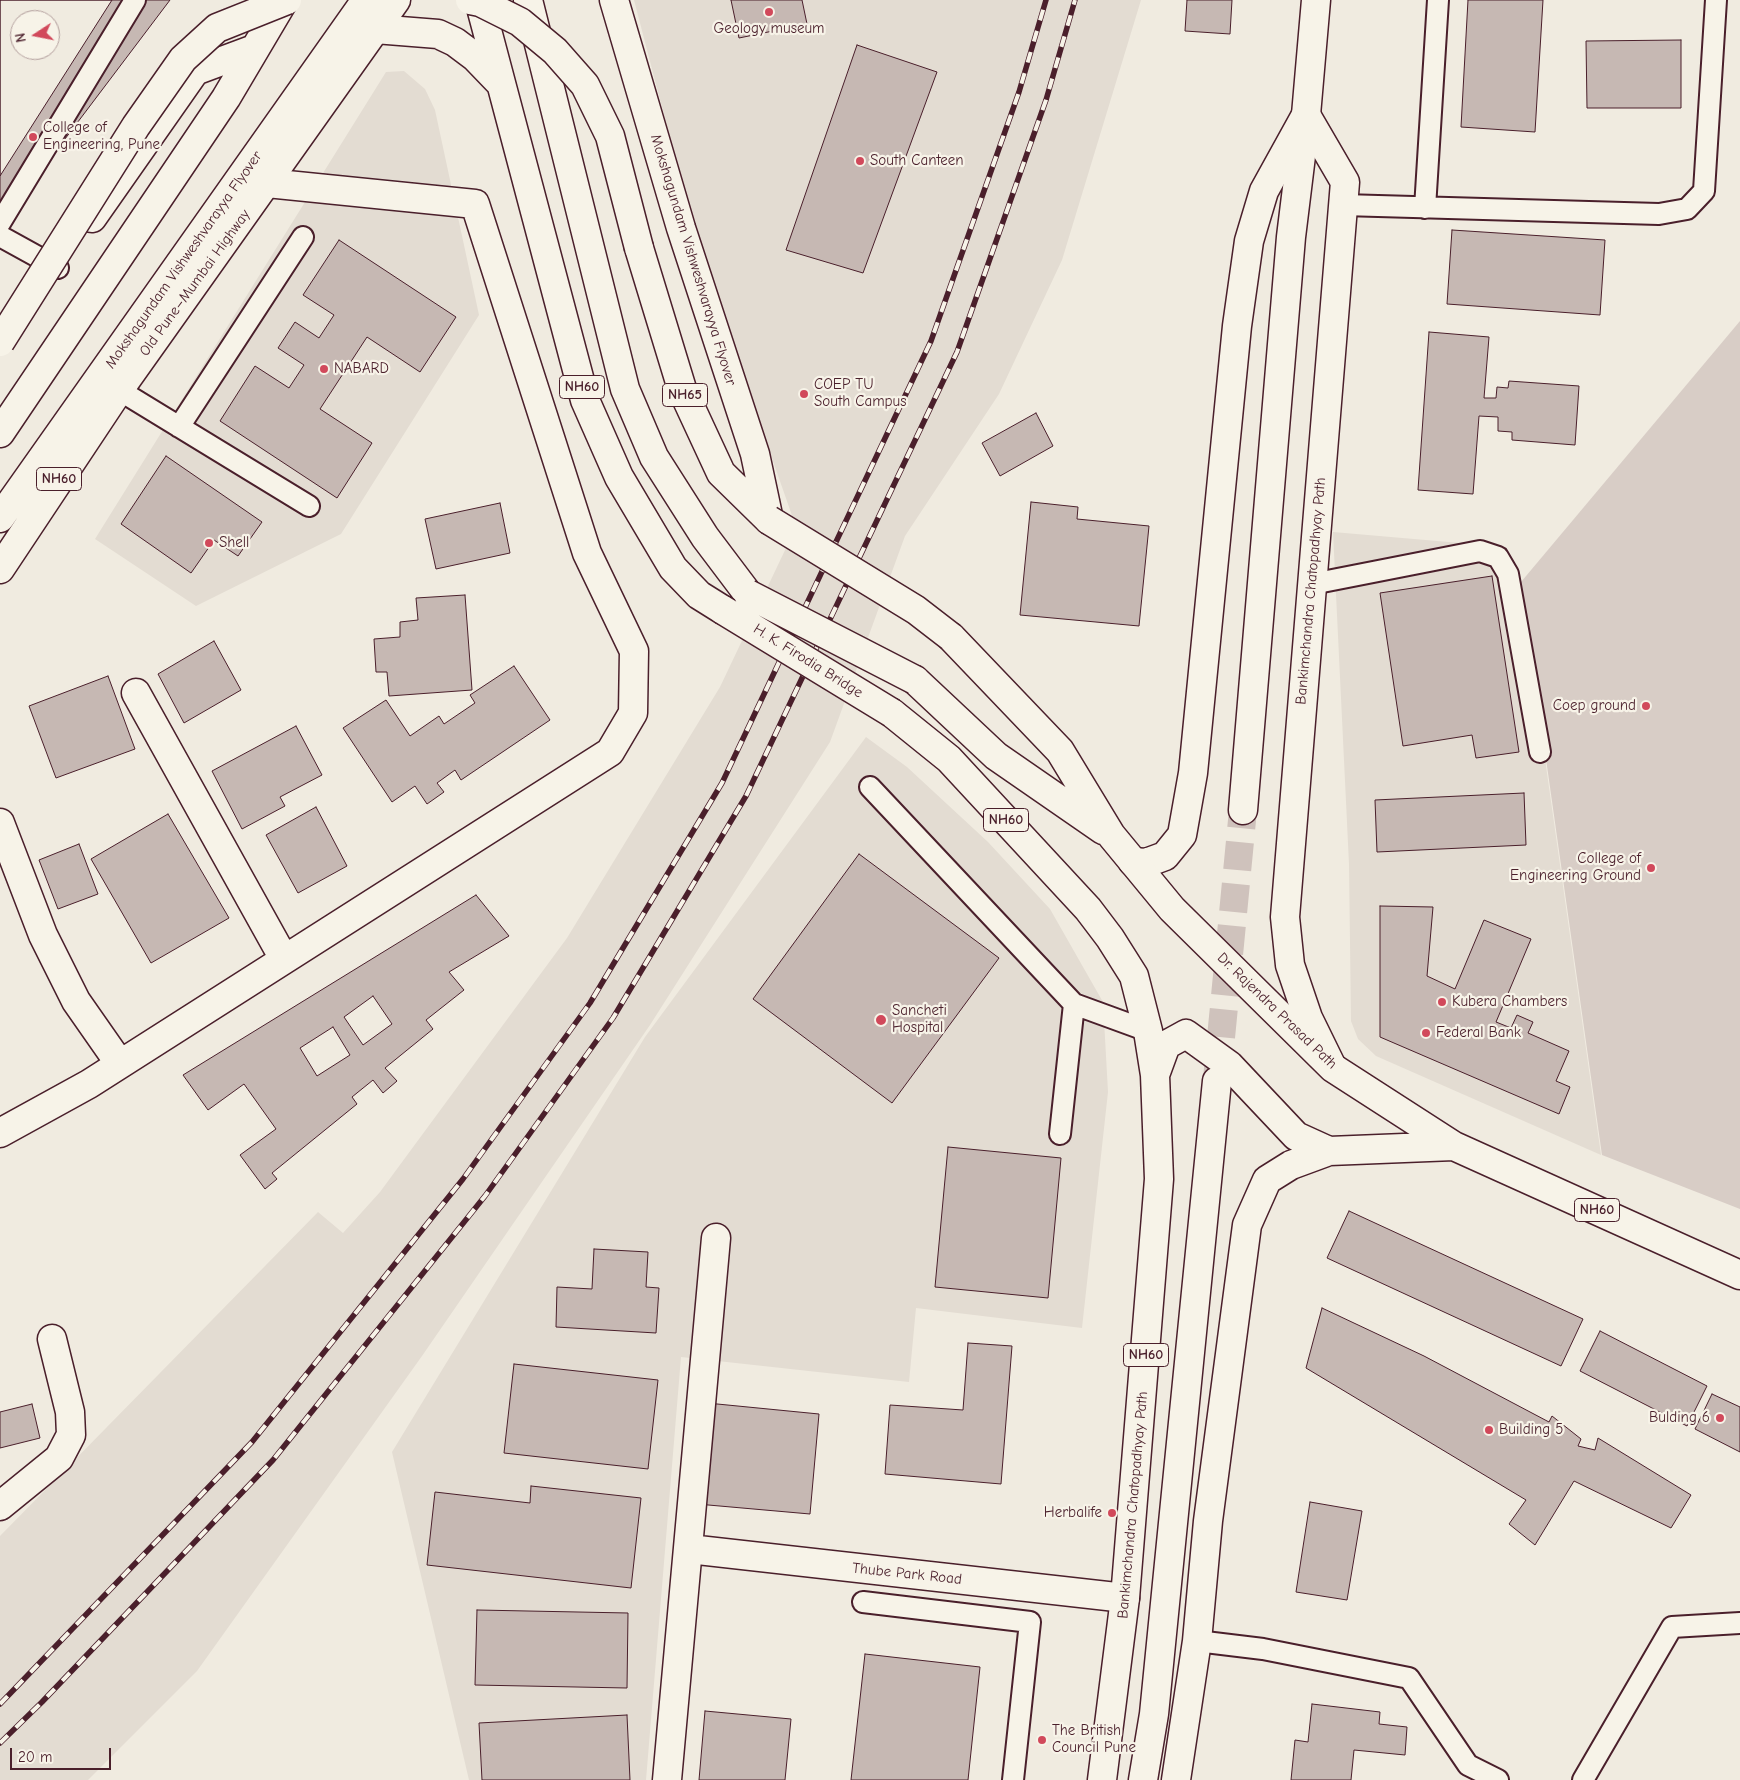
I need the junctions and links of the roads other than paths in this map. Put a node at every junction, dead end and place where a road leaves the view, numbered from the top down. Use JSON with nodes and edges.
{"nodes":[{"id":1,"x":135,"y":0,"type":"edge"},
{"id":2,"x":286,"y":0,"type":"edge"},
{"id":3,"x":366,"y":0,"type":"edge"},
{"id":4,"x":396,"y":0,"type":"edge"},
{"id":5,"x":470,"y":0,"type":"edge"},
{"id":6,"x":479,"y":0,"type":"edge"},
{"id":7,"x":528,"y":0,"type":"edge"},
{"id":8,"x":614,"y":0,"type":"edge"},
{"id":9,"x":1316,"y":0,"type":"edge"},
{"id":10,"x":1438,"y":0,"type":"edge"},
{"id":11,"x":1716,"y":0,"type":"edge"},
{"id":12,"x":376,"y":29,"type":"junction"},
{"id":13,"x":254,"y":49,"type":"junction"},
{"id":14,"x":502,"y":85,"type":"junction"},
{"id":15,"x":1306,"y":115,"type":"junction"},
{"id":16,"x":267,"y":182,"type":"junction"},
{"id":17,"x":1343,"y":205,"type":"junction"},
{"id":18,"x":1425,"y":208,"type":"junction"},
{"id":19,"x":0,"y":223,"type":"edge"},
{"id":20,"x":0,"y":236,"type":"edge"},
{"id":21,"x":303,"y":237,"type":"dead end"},
{"id":22,"x":58,"y":268,"type":"junction"},
{"id":23,"x":0,"y":342,"type":"edge"},
{"id":24,"x":0,"y":351,"type":"edge"},
{"id":25,"x":118,"y":390,"type":"junction"},
{"id":26,"x":179,"y":427,"type":"junction"},
{"id":27,"x":0,"y":433,"type":"edge"},
{"id":28,"x":309,"y":506,"type":"dead end"},
{"id":29,"x":0,"y":518,"type":"edge"},
{"id":30,"x":769,"y":520,"type":"junction"},
{"id":31,"x":0,"y":569,"type":"edge"},
{"id":32,"x":1312,"y":584,"type":"junction"},
{"id":33,"x":136,"y":692,"type":"dead end"},
{"id":34,"x":1540,"y":752,"type":"dead end"},
{"id":35,"x":870,"y":786,"type":"dead end"},
{"id":36,"x":1243,"y":810,"type":"tunnel mouth"},
{"id":37,"x":0,"y":822,"type":"edge"},
{"id":38,"x":1111,"y":835,"type":"junction"},
{"id":39,"x":1132,"y":862,"type":"junction"},
{"id":40,"x":1110,"y":938,"type":"joint"},
{"id":41,"x":284,"y":959,"type":"junction"},
{"id":42,"x":1074,"y":1004,"type":"junction"},
{"id":43,"x":1148,"y":1031,"type":"junction"},
{"id":44,"x":120,"y":1064,"type":"junction"},
{"id":45,"x":1333,"y":1068,"type":"junction"},
{"id":46,"x":1154,"y":1075,"type":"junction"},
{"id":47,"x":1217,"y":1081,"type":"tunnel mouth"},
{"id":48,"x":0,"y":1133,"type":"edge"},
{"id":49,"x":1060,"y":1134,"type":"dead end"},
{"id":50,"x":1454,"y":1146,"type":"junction"},
{"id":51,"x":1328,"y":1151,"type":"junction"},
{"id":52,"x":716,"y":1238,"type":"dead end"},
{"id":53,"x":1740,"y":1275,"type":"edge"},
{"id":54,"x":52,"y":1339,"type":"dead end"},
{"id":55,"x":0,"y":1506,"type":"edge"},
{"id":56,"x":689,"y":1549,"type":"junction"},
{"id":57,"x":1125,"y":1598,"type":"junction"},
{"id":58,"x":863,"y":1602,"type":"dead end"},
{"id":59,"x":1740,"y":1623,"type":"edge"},
{"id":60,"x":1197,"y":1641,"type":"junction"},
{"id":61,"x":667,"y":1780,"type":"edge"},
{"id":62,"x":1014,"y":1780,"type":"edge"},
{"id":63,"x":1102,"y":1780,"type":"edge"},
{"id":64,"x":1143,"y":1780,"type":"edge"},
{"id":65,"x":1176,"y":1780,"type":"edge"},
{"id":66,"x":1498,"y":1780,"type":"edge"},
{"id":67,"x":1583,"y":1780,"type":"edge"}],
"edges":[{"from":1,"to":19,"type":"lane"},
{"from":2,"to":13,"type":"main road"},
{"from":2,"to":23,"type":"main road","bridge":true},
{"from":3,"to":29,"type":"main road","name":"Mokshagundam Vishweshvarayya Flyover"},
{"from":4,"to":12,"type":"main road","name":"Old Pune–Mumbai Highway","number":"NH60"},
{"from":5,"to":30,"type":"main road","number":"NH65","bridge":true},
{"from":6,"to":14,"type":"main road","number":"NH60"},
{"from":7,"to":38,"type":"main road","name":"H. K. Firodia Bridge","bridge":true},
{"from":8,"to":30,"type":"main road","name":"Mokshagundam Vishweshvarayya Flyover"},
{"from":9,"to":15,"type":"main road"},
{"from":10,"to":18,"type":"lane"},
{"from":11,"to":18,"type":"lane"},
{"from":12,"to":14,"type":"main road","number":"NH60"},
{"from":12,"to":16,"type":"main road","name":"Old Pune–Mumbai Highway","number":"NH60"},
{"from":13,"to":22,"type":"main road"},
{"from":13,"to":27,"type":"main road"},
{"from":14,"to":40,"type":"main road","name":"H. K. Firodia Bridge","number":"NH60","bridge":true},
{"from":15,"to":17,"type":"main road","name":"Bankimchandra Chatopadhyay Path"},
{"from":15,"to":36,"type":"main road"},
{"from":15,"to":39,"type":"main road"},
{"from":16,"to":25,"type":"main road","name":"Old Pune–Mumbai Highway","number":"NH60"},
{"from":16,"to":41,"type":"main road"},
{"from":17,"to":18,"type":"lane"},
{"from":17,"to":32,"type":"main road","name":"Bankimchandra Chatopadhyay Path"},
{"from":20,"to":22,"type":"lane"},
{"from":21,"to":26,"type":"lane"},
{"from":22,"to":24,"type":"main road"},
{"from":25,"to":26,"type":"lane"},
{"from":25,"to":31,"type":"main road","name":"Old Pune–Mumbai Highway","number":"NH60"},
{"from":26,"to":28,"type":"lane"},
{"from":30,"to":38,"type":"main road","number":"NH60","bridge":true},
{"from":32,"to":34,"type":"lane"},
{"from":32,"to":45,"type":"main road","name":"Bankimchandra Chatopadhyay Path"},
{"from":33,"to":41,"type":"main road"},
{"from":35,"to":42,"type":"lane"},
{"from":37,"to":44,"type":"main road"},
{"from":38,"to":39,"type":"main road","number":"NH60"},
{"from":39,"to":45,"type":"main road","name":"Dr. Rajendra Prasad Path","number":"NH60"},
{"from":40,"to":43,"type":"main road","name":"Bankimchandra Chatopadhyay Path","number":"NH60"},
{"from":41,"to":44,"type":"main road"},
{"from":42,"to":43,"type":"lane"},
{"from":42,"to":49,"type":"lane"},
{"from":43,"to":46,"type":"main road","name":"Bankimchandra Chatopadhyay Path","number":"NH60"},
{"from":44,"to":48,"type":"main road"},
{"from":45,"to":50,"type":"main road","name":"Dr. Rajendra Prasad Path","number":"NH60"},
{"from":46,"to":51,"type":"main road"},
{"from":46,"to":57,"type":"main road","name":"Bankimchandra Chatopadhyay Path","number":"NH60"},
{"from":47,"to":64,"type":"main road"},
{"from":50,"to":51,"type":"main road","number":"NH60"},
{"from":50,"to":53,"type":"main road","name":"Dr. Rajendra Prasad Path","number":"NH60"},
{"from":51,"to":60,"type":"main road","number":"NH60"},
{"from":52,"to":56,"type":"main road"},
{"from":54,"to":55,"type":"main road"},
{"from":56,"to":57,"type":"main road","name":"Thube Park Road"},
{"from":56,"to":61,"type":"main road"},
{"from":57,"to":63,"type":"main road","name":"Bankimchandra Chatopadhyay Path","number":"NH60"},
{"from":58,"to":62,"type":"lane"},
{"from":59,"to":67,"type":"lane"},
{"from":60,"to":65,"type":"main road","number":"NH60"},
{"from":60,"to":66,"type":"lane"}]}
